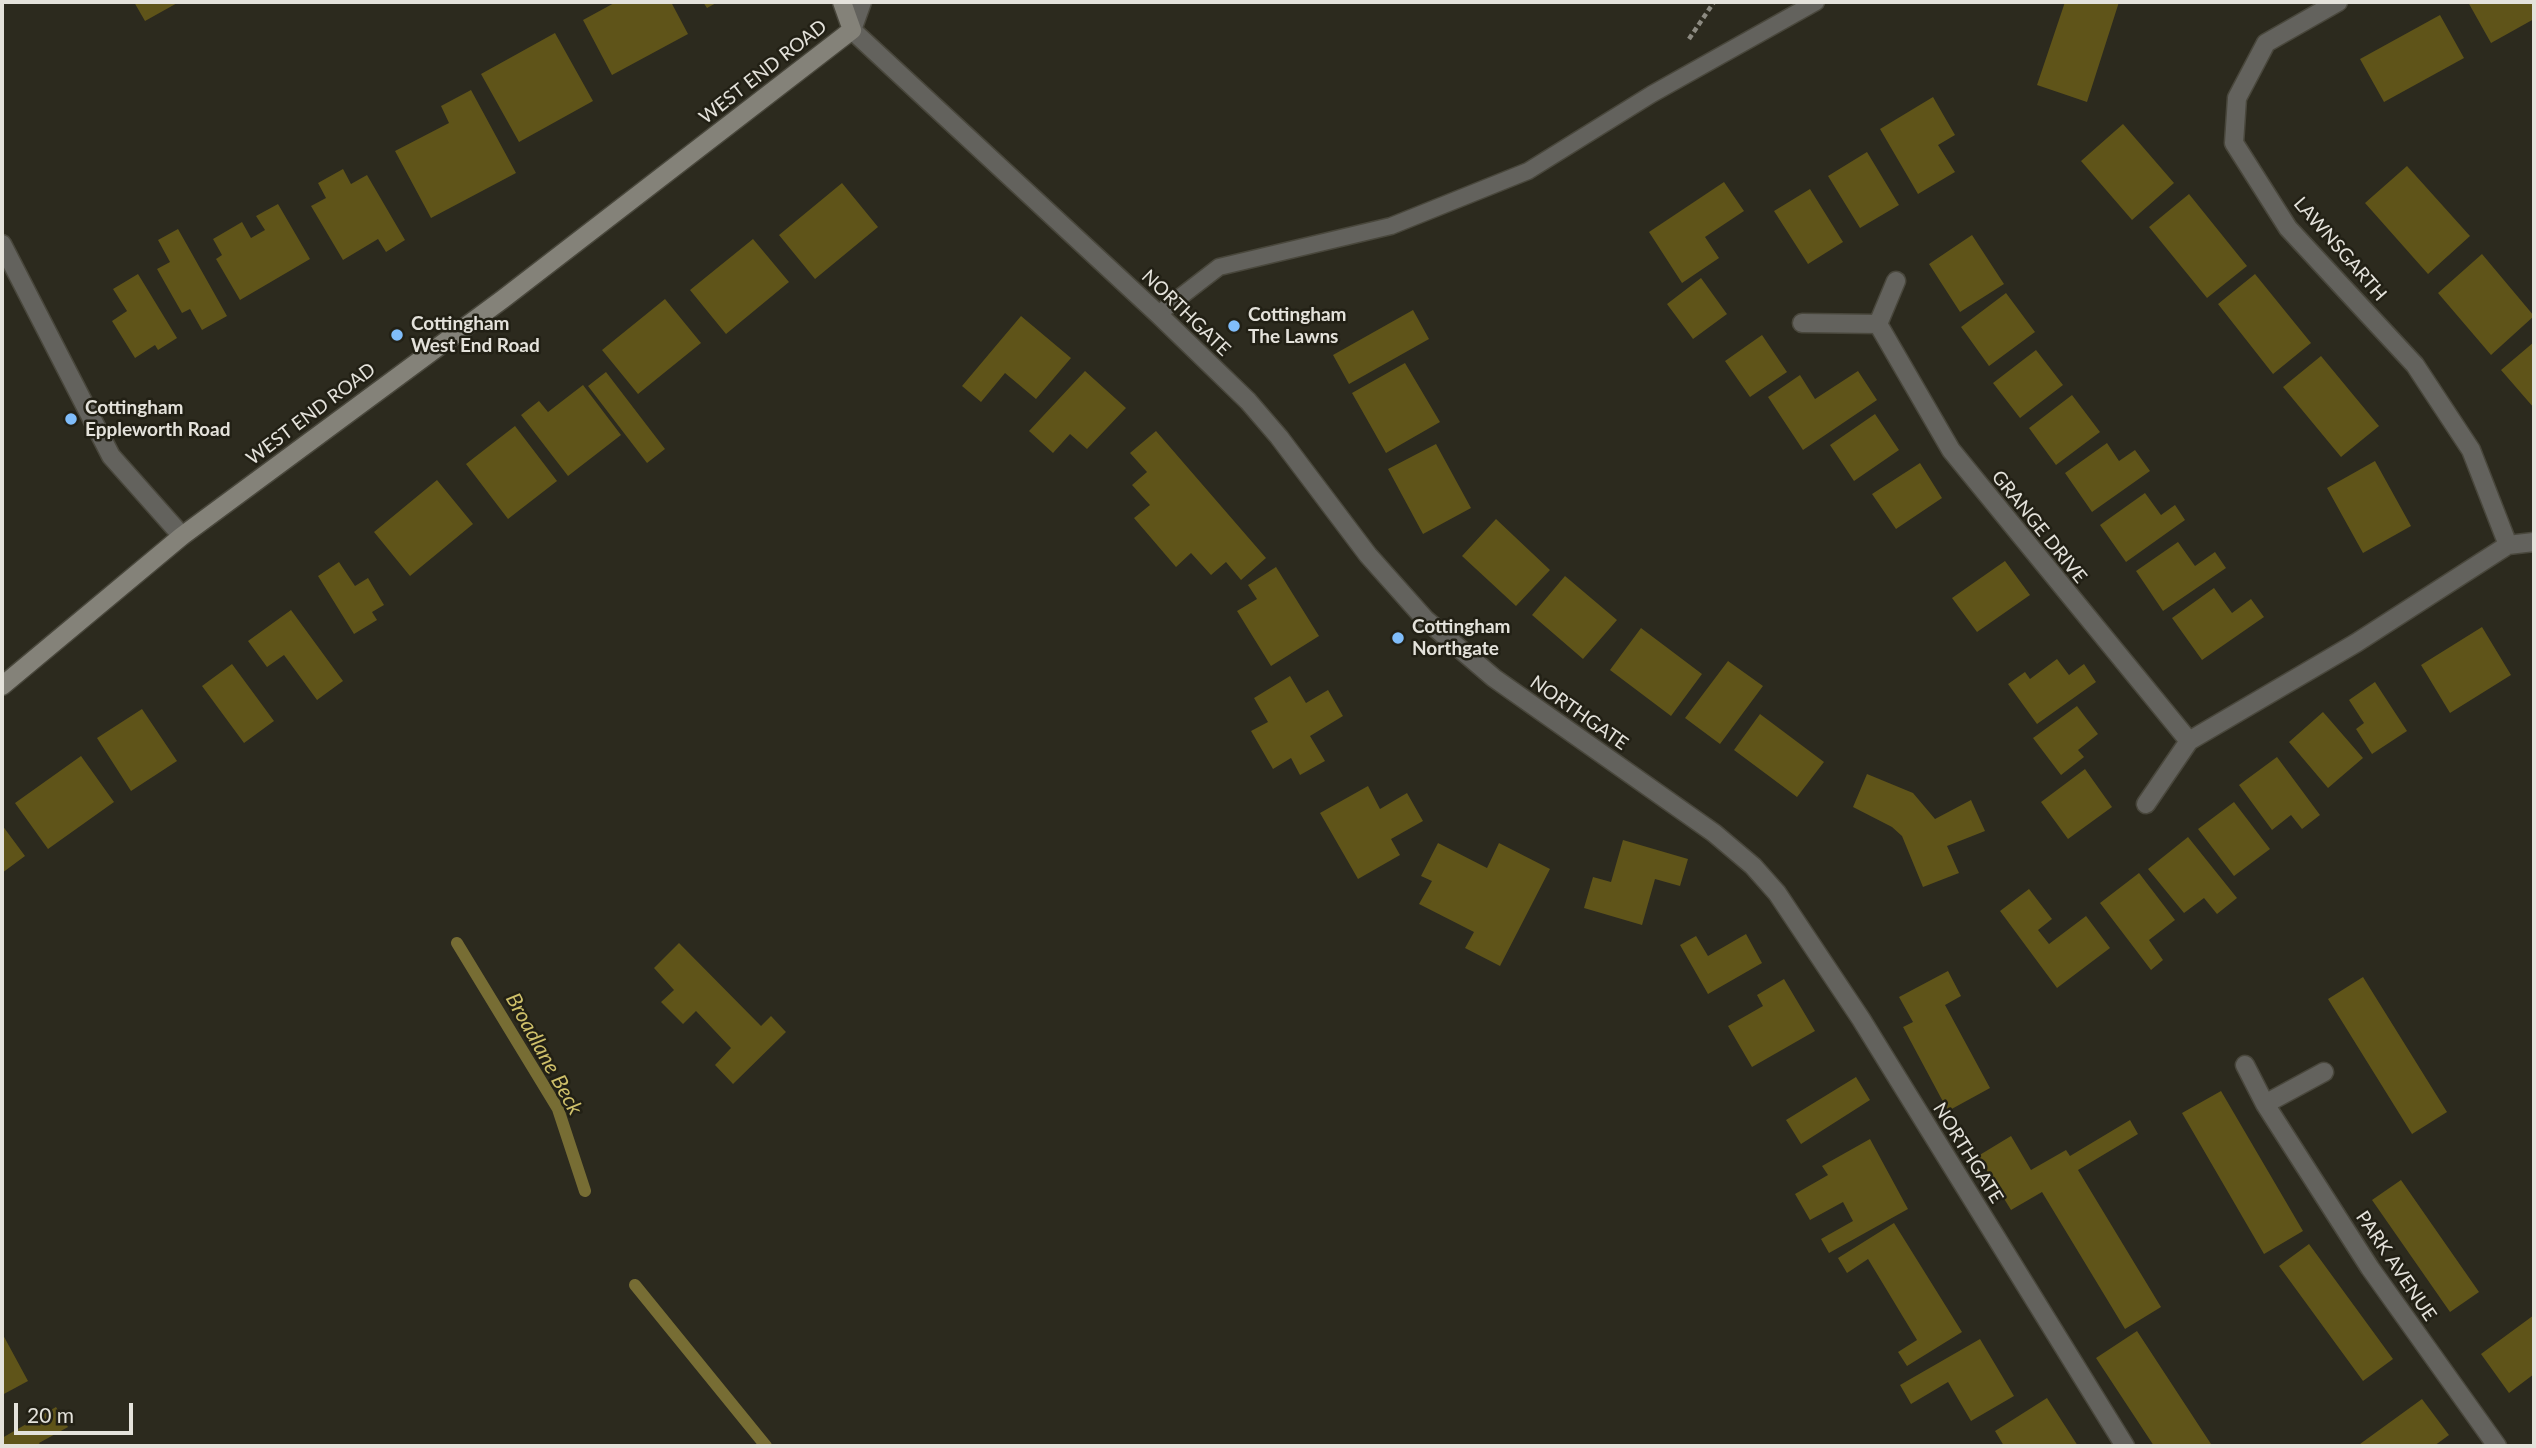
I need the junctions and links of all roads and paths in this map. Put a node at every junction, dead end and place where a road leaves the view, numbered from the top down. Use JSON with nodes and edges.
{"nodes":[{"id":1,"x":842,"y":2,"type":"edge"},
{"id":2,"x":862,"y":2,"type":"edge"},
{"id":3,"x":1816,"y":2,"type":"edge"},
{"id":4,"x":2338,"y":2,"type":"edge"},
{"id":5,"x":852,"y":30,"type":"junction"},
{"id":6,"x":2,"y":244,"type":"edge"},
{"id":7,"x":1896,"y":281,"type":"dead end"},
{"id":8,"x":1158,"y":314,"type":"junction"},
{"id":9,"x":1802,"y":323,"type":"dead end"},
{"id":10,"x":1878,"y":324,"type":"junction"},
{"id":11,"x":183,"y":536,"type":"junction"},
{"id":12,"x":2534,"y":542,"type":"edge"},
{"id":13,"x":2508,"y":545,"type":"junction"},
{"id":14,"x":2,"y":686,"type":"edge"},
{"id":15,"x":2189,"y":741,"type":"junction"},
{"id":16,"x":2146,"y":804,"type":"dead end"},
{"id":17,"x":2245,"y":1066,"type":"dead end"},
{"id":18,"x":2324,"y":1072,"type":"dead end"},
{"id":19,"x":2265,"y":1104,"type":"junction"},
{"id":20,"x":2125,"y":1446,"type":"edge"},
{"id":21,"x":2497,"y":1446,"type":"edge"}],
"edges":[{"from":1,"to":5,"type":"main road"},
{"from":2,"to":5,"type":"street"},
{"from":3,"to":8,"type":"lane"},
{"from":4,"to":13,"type":"street","name":"LAWNSGARTH"},
{"from":5,"to":8,"type":"street","name":"NORTHGATE"},
{"from":5,"to":11,"type":"main road","name":"WEST END ROAD"},
{"from":6,"to":11,"type":"street"},
{"from":7,"to":10,"type":"street"},
{"from":8,"to":20,"type":"street","name":"NORTHGATE"},
{"from":9,"to":10,"type":"street"},
{"from":10,"to":15,"type":"street","name":"GRANGE DRIVE"},
{"from":11,"to":14,"type":"main road","name":"WEST END ROAD"},
{"from":12,"to":13,"type":"street"},
{"from":13,"to":15,"type":"street"},
{"from":15,"to":16,"type":"street"},
{"from":17,"to":19,"type":"street","name":"PARK AVENUE"},
{"from":18,"to":19,"type":"street"},
{"from":19,"to":21,"type":"street","name":"PARK AVENUE"}]}
